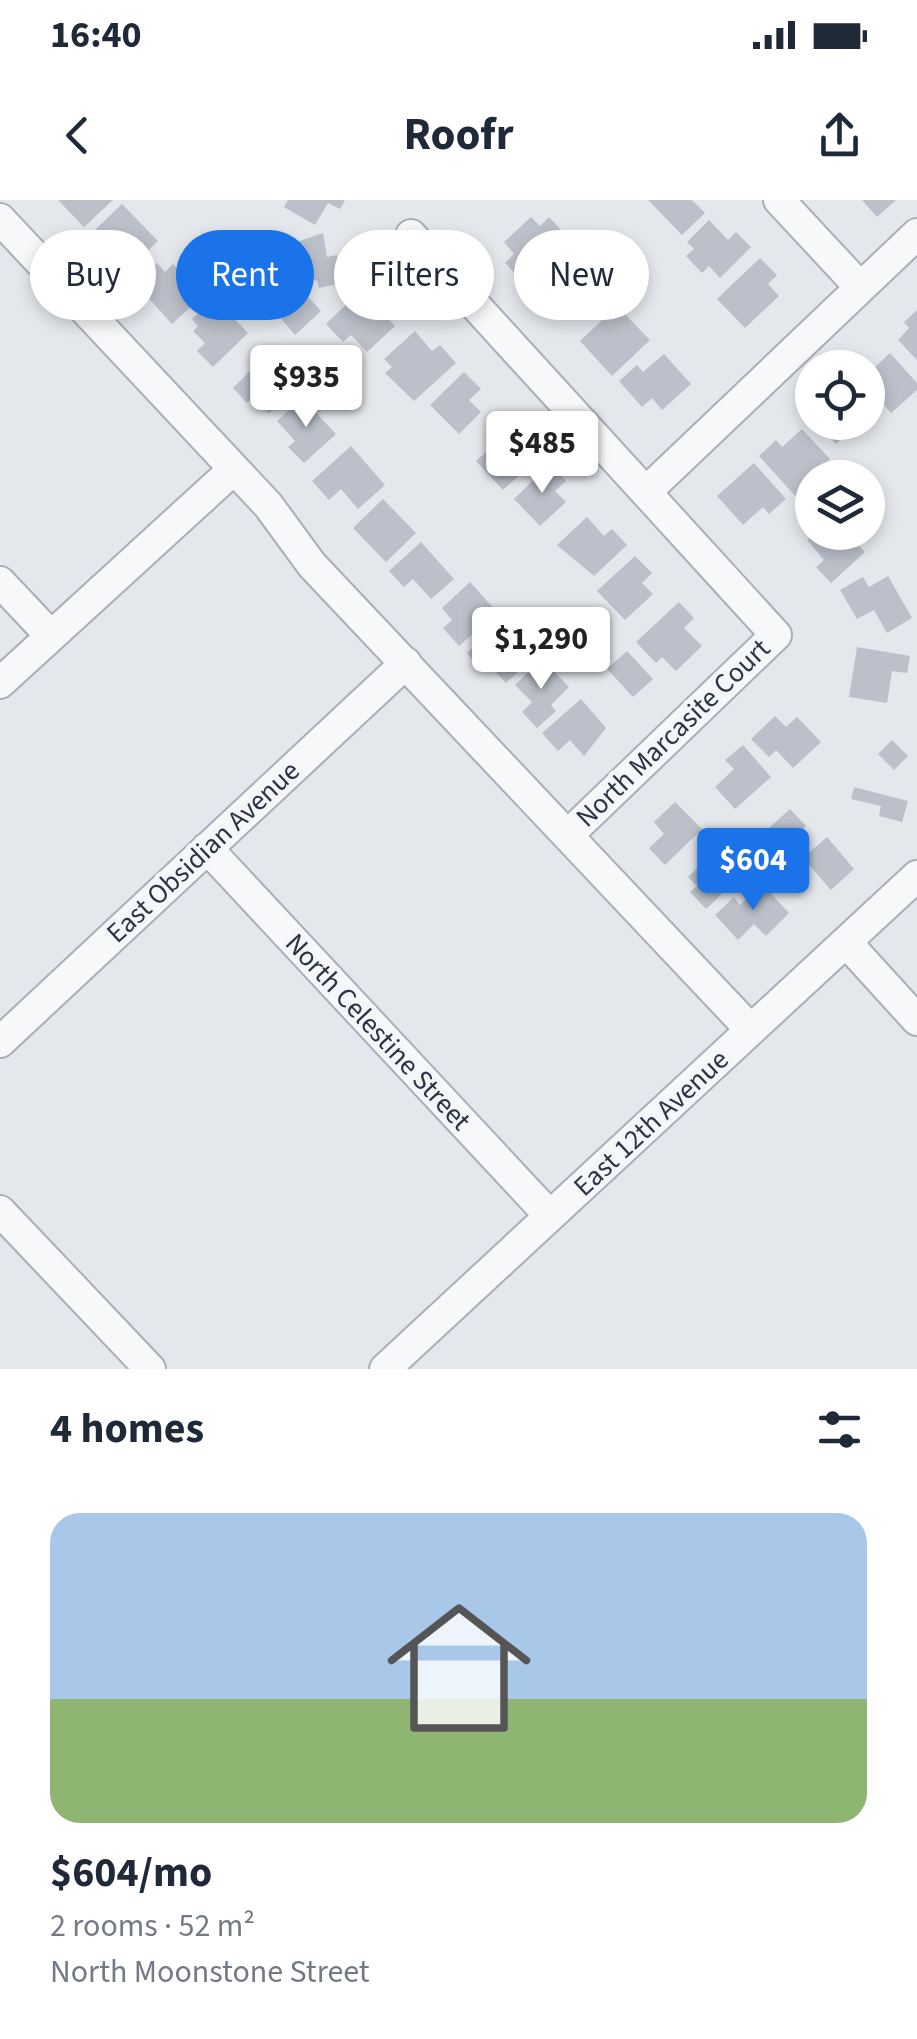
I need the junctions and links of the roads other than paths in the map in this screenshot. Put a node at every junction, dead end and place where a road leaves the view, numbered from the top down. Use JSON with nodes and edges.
{"nodes":[{"id":1,"x":779,"y":200,"type":"edge"},
{"id":2,"x":0,"y":219,"type":"edge"},
{"id":3,"x":917,"y":234,"type":"edge"},
{"id":4,"x":859,"y":286,"type":"junction"},
{"id":5,"x":489,"y":320,"type":"edge"},
{"id":6,"x":234,"y":468,"type":"junction"},
{"id":7,"x":648,"y":490,"type":"junction"},
{"id":8,"x":0,"y":582,"type":"edge"},
{"id":9,"x":52,"y":636,"type":"junction"},
{"id":10,"x":406,"y":663,"type":"junction"},
{"id":11,"x":0,"y":683,"type":"edge"},
{"id":12,"x":570,"y":833,"type":"junction"},
{"id":13,"x":207,"y":848,"type":"junction"},
{"id":14,"x":917,"y":876,"type":"edge"},
{"id":15,"x":846,"y":942,"type":"junction"},
{"id":16,"x":917,"y":1020,"type":"edge"},
{"id":17,"x":752,"y":1030,"type":"junction"},
{"id":18,"x":0,"y":1042,"type":"edge"},
{"id":19,"x":0,"y":1212,"type":"edge"},
{"id":20,"x":550,"y":1216,"type":"junction"},
{"id":21,"x":150,"y":1369,"type":"edge"},
{"id":22,"x":385,"y":1369,"type":"edge"}],
"edges":[{"from":1,"to":4,"type":"street"},
{"from":2,"to":6,"type":"street"},
{"from":3,"to":4,"type":"street"},
{"from":4,"to":7,"type":"street"},
{"from":5,"to":7,"type":"street","name":"North Marcasite Court"},
{"from":6,"to":9,"type":"street"},
{"from":6,"to":10,"type":"street"},
{"from":7,"to":12,"type":"street","name":"North Marcasite Court"},
{"from":8,"to":9,"type":"street"},
{"from":9,"to":11,"type":"street"},
{"from":10,"to":12,"type":"street"},
{"from":10,"to":13,"type":"street","name":"East Obsidian Avenue"},
{"from":12,"to":17,"type":"street"},
{"from":13,"to":18,"type":"street","name":"East Obsidian Avenue"},
{"from":13,"to":20,"type":"street","name":"North Celestine Street"},
{"from":14,"to":15,"type":"street","name":"East 12th Avenue"},
{"from":15,"to":16,"type":"street"},
{"from":15,"to":17,"type":"street","name":"East 12th Avenue"},
{"from":17,"to":20,"type":"street","name":"East 12th Avenue"},
{"from":19,"to":21,"type":"street"},
{"from":20,"to":22,"type":"street","name":"East 12th Avenue"}]}
